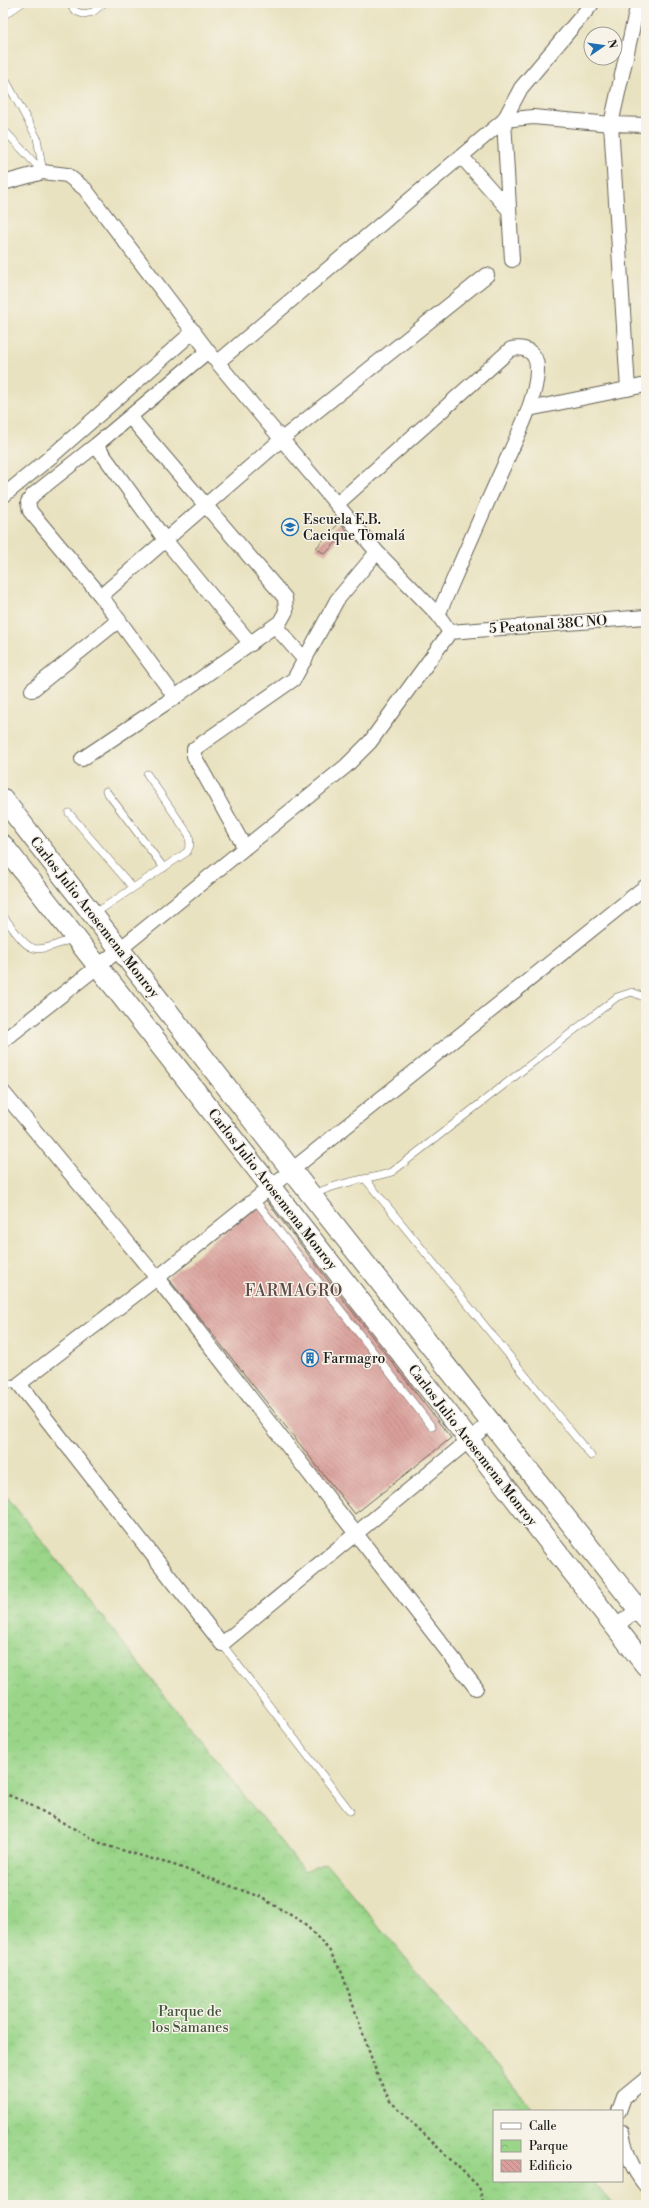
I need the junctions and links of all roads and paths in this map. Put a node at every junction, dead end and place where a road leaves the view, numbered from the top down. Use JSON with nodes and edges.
{"nodes":[{"id":1,"x":22,"y":3,"type":"edge"},
{"id":2,"x":69,"y":3,"type":"edge"},
{"id":3,"x":104,"y":3,"type":"edge"},
{"id":4,"x":638,"y":3,"type":"edge"},
{"id":5,"x":591,"y":5,"type":"dead end"},
{"id":6,"x":3,"y":16,"type":"edge"},
{"id":7,"x":3,"y":75,"type":"edge"},
{"id":8,"x":504,"y":120,"type":"junction"},
{"id":9,"x":610,"y":124,"type":"junction"},
{"id":10,"x":646,"y":125,"type":"edge"},
{"id":11,"x":3,"y":129,"type":"edge"},
{"id":12,"x":462,"y":157,"type":"junction"},
{"id":13,"x":43,"y":172,"type":"junction"},
{"id":14,"x":3,"y":183,"type":"edge"},
{"id":15,"x":509,"y":210,"type":"junction"},
{"id":16,"x":512,"y":260,"type":"dead end"},
{"id":17,"x":486,"y":275,"type":"dead end"},
{"id":18,"x":194,"y":332,"type":"junction"},
{"id":19,"x":208,"y":351,"type":"junction"},
{"id":20,"x":218,"y":362,"type":"junction"},
{"id":21,"x":646,"y":385,"type":"edge"},
{"id":22,"x":628,"y":388,"type":"junction"},
{"id":23,"x":529,"y":409,"type":"junction"},
{"id":24,"x":130,"y":417,"type":"junction"},
{"id":25,"x":282,"y":439,"type":"junction"},
{"id":26,"x":96,"y":445,"type":"junction"},
{"id":27,"x":3,"y":496,"type":"edge"},
{"id":28,"x":336,"y":504,"type":"junction"},
{"id":29,"x":206,"y":506,"type":"junction"},
{"id":30,"x":166,"y":540,"type":"junction"},
{"id":31,"x":377,"y":552,"type":"junction"},
{"id":32,"x":100,"y":596,"type":"junction"},
{"id":33,"x":438,"y":615,"type":"junction"},
{"id":34,"x":646,"y":617,"type":"edge"},
{"id":35,"x":119,"y":620,"type":"junction"},
{"id":36,"x":275,"y":626,"type":"junction"},
{"id":37,"x":450,"y":632,"type":"junction"},
{"id":38,"x":251,"y":644,"type":"junction"},
{"id":39,"x":305,"y":660,"type":"junction"},
{"id":40,"x":32,"y":690,"type":"dead end"},
{"id":41,"x":175,"y":697,"type":"junction"},
{"id":42,"x":82,"y":758,"type":"dead end"},
{"id":43,"x":147,"y":774,"type":"dead end"},
{"id":44,"x":106,"y":791,"type":"dead end"},
{"id":45,"x":3,"y":799,"type":"edge"},
{"id":46,"x":69,"y":813,"type":"dead end"},
{"id":47,"x":3,"y":845,"type":"edge"},
{"id":48,"x":245,"y":848,"type":"junction"},
{"id":49,"x":164,"y":868,"type":"junction"},
{"id":50,"x":646,"y":886,"type":"edge"},
{"id":51,"x":134,"y":888,"type":"junction"},
{"id":52,"x":93,"y":915,"type":"junction"},
{"id":53,"x":3,"y":916,"type":"edge"},
{"id":54,"x":75,"y":938,"type":"junction"},
{"id":55,"x":120,"y":949,"type":"junction"},
{"id":56,"x":98,"y":966,"type":"junction"},
{"id":57,"x":646,"y":998,"type":"edge"},
{"id":58,"x":3,"y":1041,"type":"edge"},
{"id":59,"x":3,"y":1092,"type":"edge"},
{"id":60,"x":293,"y":1170,"type":"junction"},
{"id":61,"x":366,"y":1180,"type":"junction"},
{"id":62,"x":271,"y":1187,"type":"junction"},
{"id":63,"x":312,"y":1195,"type":"junction"},
{"id":64,"x":255,"y":1200,"type":"junction"},
{"id":65,"x":157,"y":1278,"type":"junction"},
{"id":66,"x":3,"y":1380,"type":"edge"},
{"id":67,"x":19,"y":1384,"type":"junction"},
{"id":68,"x":490,"y":1423,"type":"junction"},
{"id":69,"x":432,"y":1428,"type":"dead end"},
{"id":70,"x":469,"y":1440,"type":"junction"},
{"id":71,"x":591,"y":1456,"type":"dead end"},
{"id":72,"x":355,"y":1532,"type":"junction"},
{"id":73,"x":644,"y":1610,"type":"edge"},
{"id":74,"x":615,"y":1626,"type":"junction"},
{"id":75,"x":222,"y":1644,"type":"junction"},
{"id":76,"x":646,"y":1666,"type":"edge"},
{"id":77,"x":476,"y":1688,"type":"dead end"},
{"id":78,"x":3,"y":1793,"type":"edge"},
{"id":79,"x":350,"y":1811,"type":"dead end"},
{"id":80,"x":646,"y":2079,"type":"edge"},
{"id":81,"x":619,"y":2110,"type":"edge"},
{"id":82,"x":623,"y":2137,"type":"edge"},
{"id":83,"x":646,"y":2186,"type":"edge"},
{"id":84,"x":484,"y":2205,"type":"edge"}],
"edges":[{"from":1,"to":6,"type":"lane"},
{"from":2,"to":3,"type":"lane"},
{"from":4,"to":9,"type":"street"},
{"from":5,"to":8,"type":"street"},
{"from":7,"to":13,"type":"lane"},
{"from":8,"to":9,"type":"street"},
{"from":8,"to":12,"type":"street"},
{"from":8,"to":15,"type":"street"},
{"from":9,"to":10,"type":"street"},
{"from":9,"to":22,"type":"street"},
{"from":11,"to":13,"type":"lane"},
{"from":12,"to":15,"type":"street"},
{"from":12,"to":20,"type":"street"},
{"from":13,"to":14,"type":"street"},
{"from":13,"to":18,"type":"street"},
{"from":15,"to":16,"type":"street"},
{"from":17,"to":25,"type":"street"},
{"from":18,"to":19,"type":"street"},
{"from":18,"to":27,"type":"street"},
{"from":19,"to":20,"type":"street"},
{"from":19,"to":24,"type":"street"},
{"from":20,"to":25,"type":"street"},
{"from":21,"to":22,"type":"street"},
{"from":22,"to":23,"type":"street"},
{"from":23,"to":28,"type":"street"},
{"from":23,"to":33,"type":"street"},
{"from":24,"to":26,"type":"street"},
{"from":24,"to":29,"type":"street"},
{"from":25,"to":28,"type":"street"},
{"from":25,"to":29,"type":"street"},
{"from":26,"to":30,"type":"street"},
{"from":26,"to":32,"type":"street"},
{"from":28,"to":31,"type":"street"},
{"from":29,"to":30,"type":"street"},
{"from":29,"to":36,"type":"street"},
{"from":30,"to":32,"type":"street"},
{"from":30,"to":38,"type":"street"},
{"from":31,"to":33,"type":"street"},
{"from":31,"to":39,"type":"street"},
{"from":32,"to":35,"type":"street"},
{"from":33,"to":37,"type":"street"},
{"from":34,"to":37,"type":"street","name":"5 Peatonal 38C NO"},
{"from":35,"to":40,"type":"street"},
{"from":35,"to":41,"type":"street"},
{"from":36,"to":38,"type":"street"},
{"from":36,"to":39,"type":"street"},
{"from":37,"to":48,"type":"street"},
{"from":38,"to":41,"type":"street"},
{"from":39,"to":48,"type":"street"},
{"from":41,"to":42,"type":"street"},
{"from":43,"to":49,"type":"lane"},
{"from":44,"to":49,"type":"lane"},
{"from":45,"to":52,"type":"main road","name":"Carlos Julio Arosemena Monroy"},
{"from":46,"to":51,"type":"lane"},
{"from":47,"to":54,"type":"main road","name":"Carlos Julio Arosemena Monroy"},
{"from":48,"to":55,"type":"street"},
{"from":49,"to":51,"type":"lane"},
{"from":50,"to":60,"type":"street"},
{"from":51,"to":52,"type":"lane"},
{"from":52,"to":55,"type":"main road","name":"Carlos Julio Arosemena Monroy"},
{"from":53,"to":54,"type":"lane"},
{"from":54,"to":56,"type":"main road","name":"Carlos Julio Arosemena Monroy"},
{"from":55,"to":56,"type":"street"},
{"from":55,"to":60,"type":"main road","name":"Carlos Julio Arosemena Monroy"},
{"from":56,"to":58,"type":"street"},
{"from":56,"to":62,"type":"main road","name":"Carlos Julio Arosemena Monroy"},
{"from":57,"to":61,"type":"lane"},
{"from":59,"to":65,"type":"street"},
{"from":60,"to":62,"type":"street"},
{"from":60,"to":63,"type":"main road","name":"Carlos Julio Arosemena Monroy"},
{"from":61,"to":63,"type":"lane"},
{"from":61,"to":71,"type":"lane"},
{"from":62,"to":64,"type":"street"},
{"from":62,"to":70,"type":"main road","name":"Carlos Julio Arosemena Monroy"},
{"from":63,"to":68,"type":"main road","name":"Carlos Julio Arosemena Monroy"},
{"from":64,"to":65,"type":"street"},
{"from":64,"to":69,"type":"lane"},
{"from":65,"to":67,"type":"street"},
{"from":65,"to":72,"type":"street"},
{"from":66,"to":67,"type":"lane"},
{"from":67,"to":75,"type":"street"},
{"from":68,"to":70,"type":"street"},
{"from":68,"to":73,"type":"main road","name":"Carlos Julio Arosemena Monroy"},
{"from":70,"to":72,"type":"street"},
{"from":70,"to":74,"type":"main road","name":"Carlos Julio Arosemena Monroy"},
{"from":72,"to":75,"type":"street"},
{"from":72,"to":77,"type":"street"},
{"from":73,"to":74,"type":"street"},
{"from":74,"to":76,"type":"main road","name":"Carlos Julio Arosemena Monroy"},
{"from":75,"to":79,"type":"lane"},
{"from":78,"to":84,"type":"path"},
{"from":80,"to":81,"type":"street"},
{"from":82,"to":83,"type":"street"}]}
